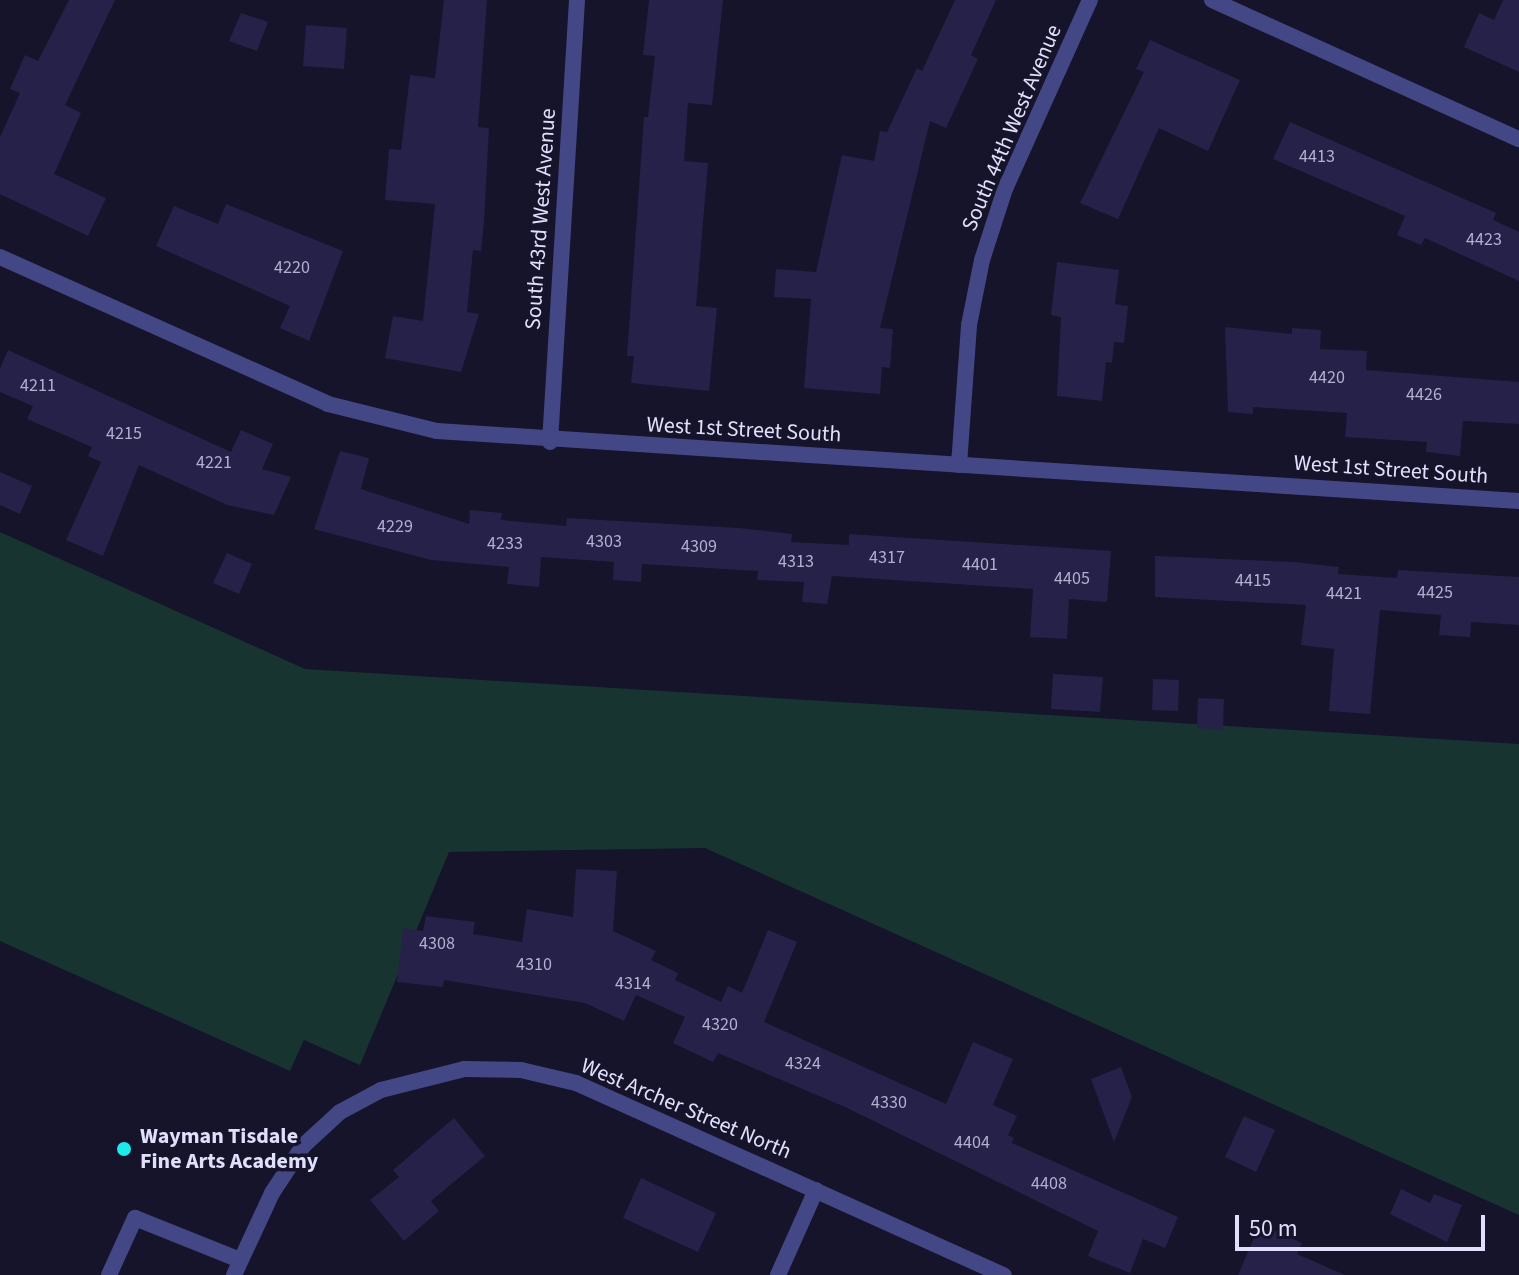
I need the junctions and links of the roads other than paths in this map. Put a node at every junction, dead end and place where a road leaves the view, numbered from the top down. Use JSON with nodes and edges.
{"nodes":[{"id":1,"x":577,"y":0,"type":"edge"},
{"id":2,"x":1090,"y":0,"type":"edge"},
{"id":3,"x":1212,"y":0,"type":"edge"},
{"id":4,"x":1519,"y":139,"type":"edge"},
{"id":5,"x":0,"y":257,"type":"edge"},
{"id":6,"x":550,"y":442,"type":"junction"},
{"id":7,"x":959,"y":465,"type":"junction"},
{"id":8,"x":1519,"y":501,"type":"edge"},
{"id":9,"x":816,"y":1190,"type":"junction"},
{"id":10,"x":237,"y":1268,"type":"edge"},
{"id":11,"x":109,"y":1275,"type":"edge"},
{"id":12,"x":778,"y":1275,"type":"edge"},
{"id":13,"x":1004,"y":1275,"type":"edge"}],
"edges":[{"from":1,"to":6,"type":"street","name":"South 43rd West Avenue"},
{"from":2,"to":7,"type":"street","name":"South 44th West Avenue"},
{"from":3,"to":4,"type":"street"},
{"from":5,"to":6,"type":"street","name":"West 1st Street South"},
{"from":6,"to":7,"type":"street","name":"West 1st Street South"},
{"from":7,"to":8,"type":"street","name":"West 1st Street South"},
{"from":9,"to":10,"type":"street","name":"West Archer Street North"},
{"from":9,"to":12,"type":"street"},
{"from":9,"to":13,"type":"street","name":"West Archer Street North"},
{"from":10,"to":11,"type":"street"}]}
